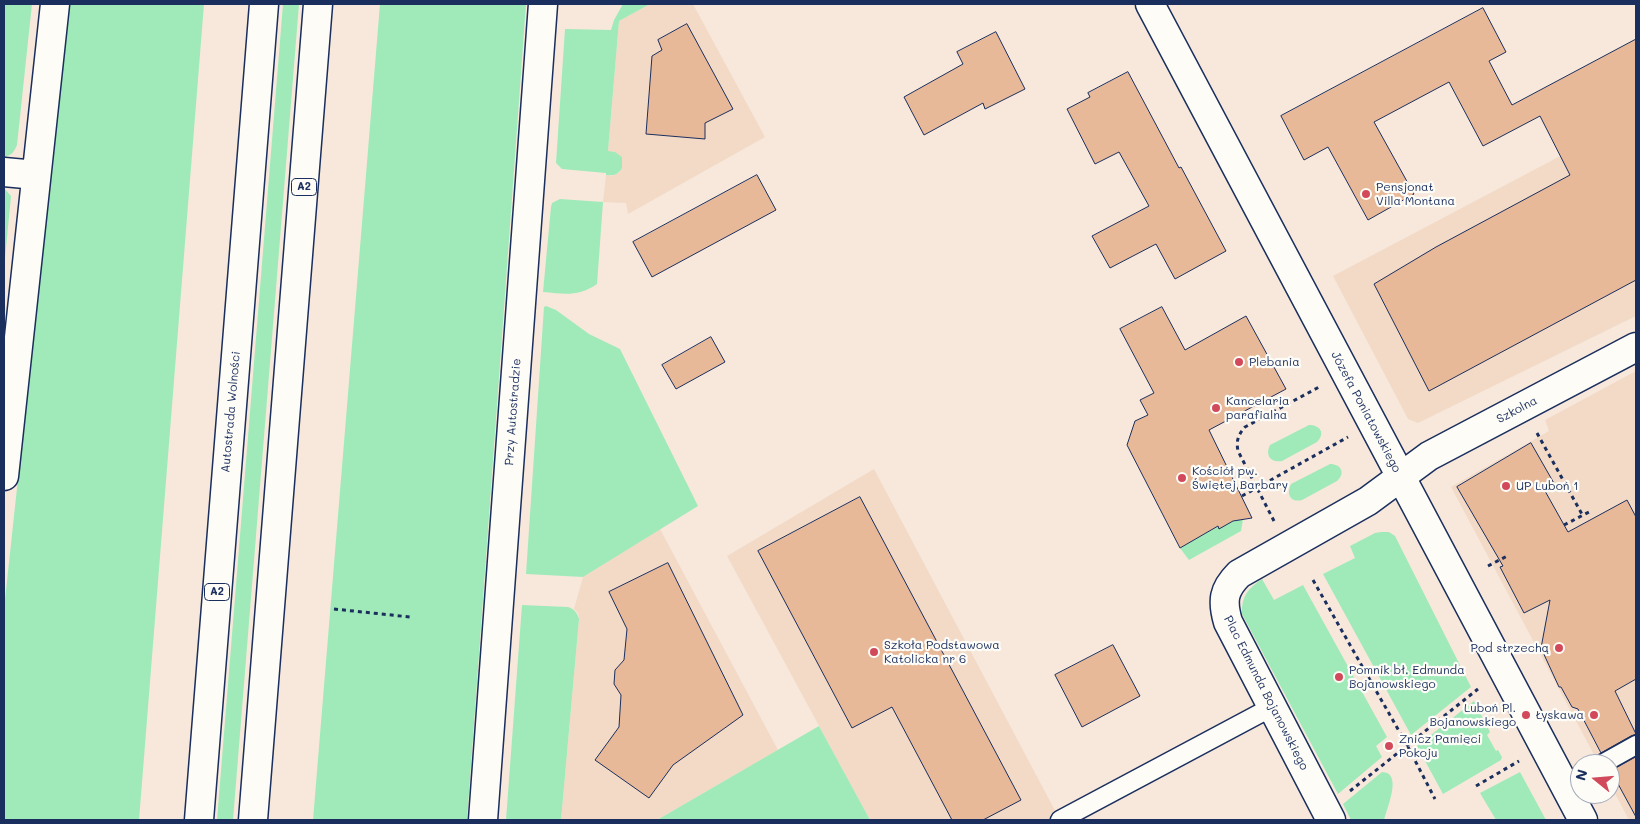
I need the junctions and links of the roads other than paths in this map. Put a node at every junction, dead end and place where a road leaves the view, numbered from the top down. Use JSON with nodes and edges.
{"nodes":[{"id":1,"x":55,"y":4,"type":"edge"},
{"id":2,"x":264,"y":4,"type":"edge"},
{"id":3,"x":318,"y":4,"type":"edge"},
{"id":4,"x":543,"y":4,"type":"edge"},
{"id":5,"x":1150,"y":4,"type":"edge"},
{"id":6,"x":4,"y":172,"type":"edge"},
{"id":7,"x":36,"y":175,"type":"junction"},
{"id":8,"x":1636,"y":347,"type":"edge"},
{"id":9,"x":4,"y":476,"type":"edge"},
{"id":10,"x":1400,"y":477,"type":"junction"},
{"id":11,"x":1272,"y":707,"type":"junction"},
{"id":12,"x":1636,"y":745,"type":"edge"},
{"id":13,"x":1620,"y":754,"type":"edge"},
{"id":14,"x":1570,"y":777,"type":"edge"},
{"id":15,"x":1578,"y":804,"type":"edge"},
{"id":16,"x":199,"y":820,"type":"edge"},
{"id":17,"x":253,"y":820,"type":"edge"},
{"id":18,"x":483,"y":820,"type":"edge"},
{"id":19,"x":1060,"y":820,"type":"edge"},
{"id":20,"x":1331,"y":820,"type":"edge"},
{"id":21,"x":1583,"y":820,"type":"edge"}],
"edges":[{"from":1,"to":7,"type":"main road"},
{"from":2,"to":16,"type":"main road","name":"Autostrada Wolności","number":"A2"},
{"from":3,"to":17,"type":"main road","number":"A2"},
{"from":4,"to":18,"type":"main road","name":"Przy Autostradzie"},
{"from":5,"to":10,"type":"main road","name":"Józefa Poniatowskiego"},
{"from":6,"to":7,"type":"main road"},
{"from":7,"to":9,"type":"main road"},
{"from":8,"to":10,"type":"main road","name":"Szkolna"},
{"from":10,"to":11,"type":"main road","name":"Plac Edmunda Bojanowskiego"},
{"from":10,"to":14,"type":"main road","name":"Józefa Poniatowskiego"},
{"from":11,"to":19,"type":"lane"},
{"from":11,"to":20,"type":"main road","name":"Plac Edmunda Bojanowskiego"},
{"from":12,"to":13,"type":"lane"},
{"from":15,"to":21,"type":"main road","name":"Józefa Poniatowskiego"}]}
